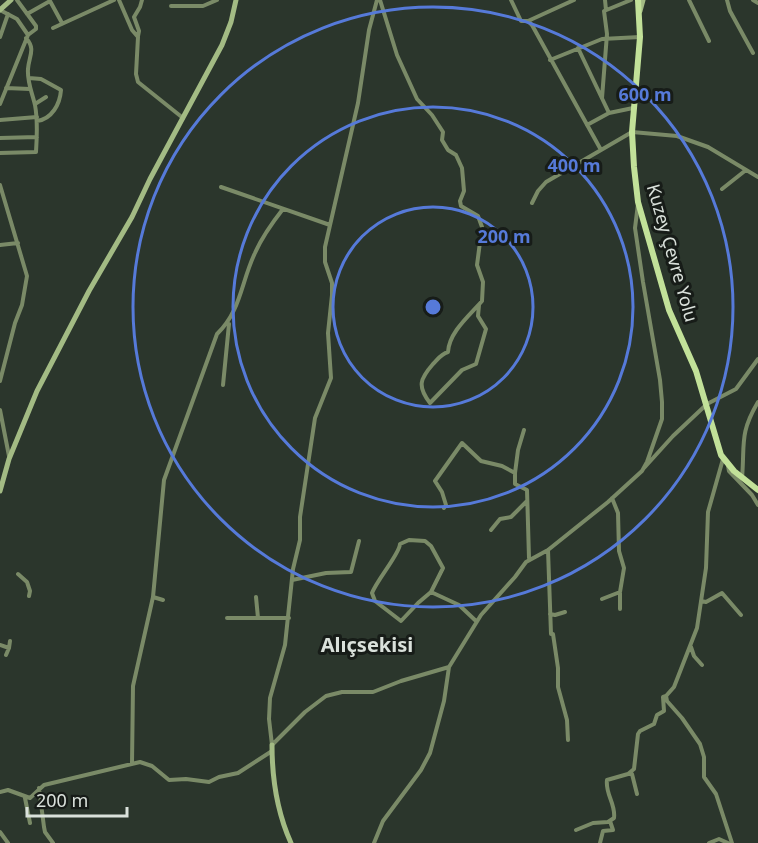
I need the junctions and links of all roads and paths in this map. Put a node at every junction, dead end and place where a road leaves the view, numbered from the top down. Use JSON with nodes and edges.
{"nodes":[{"id":1,"x":11,"y":0,"type":"edge"},
{"id":2,"x":17,"y":0,"type":"edge"},
{"id":3,"x":114,"y":0,"type":"edge"},
{"id":4,"x":119,"y":0,"type":"edge"},
{"id":5,"x":142,"y":0,"type":"edge"},
{"id":6,"x":218,"y":0,"type":"edge"},
{"id":7,"x":236,"y":0,"type":"edge"},
{"id":8,"x":379,"y":0,"type":"edge"},
{"id":9,"x":511,"y":0,"type":"edge"},
{"id":10,"x":574,"y":0,"type":"edge"},
{"id":11,"x":605,"y":0,"type":"edge"},
{"id":12,"x":631,"y":0,"type":"edge"},
{"id":13,"x":638,"y":0,"type":"edge"},
{"id":14,"x":643,"y":0,"type":"edge"},
{"id":15,"x":689,"y":0,"type":"edge"},
{"id":16,"x":727,"y":0,"type":"edge"},
{"id":17,"x":753,"y":0,"type":"edge"},
{"id":18,"x":50,"y":1,"type":"edge"},
{"id":19,"x":758,"y":3,"type":"edge"},
{"id":20,"x":171,"y":6,"type":"dead end"},
{"id":21,"x":0,"y":10,"type":"edge"},
{"id":22,"x":606,"y":10,"type":"junction"},
{"id":23,"x":640,"y":11,"type":"junction"},
{"id":24,"x":8,"y":14,"type":"junction"},
{"id":25,"x":27,"y":14,"type":"junction"},
{"id":26,"x":528,"y":21,"type":"junction"},
{"id":27,"x":62,"y":23,"type":"junction"},
{"id":28,"x":53,"y":28,"type":"dead end"},
{"id":29,"x":0,"y":37,"type":"edge"},
{"id":30,"x":27,"y":37,"type":"junction"},
{"id":31,"x":138,"y":37,"type":"junction"},
{"id":32,"x":640,"y":37,"type":"junction"},
{"id":33,"x":607,"y":38,"type":"junction"},
{"id":34,"x":709,"y":40,"type":"dead end"},
{"id":35,"x":578,"y":48,"type":"junction"},
{"id":36,"x":753,"y":53,"type":"dead end"},
{"id":37,"x":550,"y":60,"type":"junction"},
{"id":38,"x":28,"y":78,"type":"junction"},
{"id":39,"x":6,"y":88,"type":"junction"},
{"id":40,"x":30,"y":89,"type":"junction"},
{"id":41,"x":46,"y":97,"type":"dead end"},
{"id":42,"x":602,"y":98,"type":"junction"},
{"id":43,"x":0,"y":104,"type":"edge"},
{"id":44,"x":35,"y":104,"type":"junction"},
{"id":45,"x":634,"y":108,"type":"junction"},
{"id":46,"x":609,"y":113,"type":"junction"},
{"id":47,"x":183,"y":118,"type":"junction"},
{"id":48,"x":37,"y":119,"type":"junction"},
{"id":49,"x":0,"y":120,"type":"edge"},
{"id":50,"x":587,"y":125,"type":"junction"},
{"id":51,"x":632,"y":132,"type":"junction"},
{"id":52,"x":37,"y":136,"type":"junction"},
{"id":53,"x":0,"y":138,"type":"edge"},
{"id":54,"x":601,"y":150,"type":"junction"},
{"id":55,"x":0,"y":153,"type":"edge"},
{"id":56,"x":746,"y":170,"type":"junction"},
{"id":57,"x":758,"y":177,"type":"edge"},
{"id":58,"x":0,"y":185,"type":"edge"},
{"id":59,"x":220,"y":187,"type":"dead end"},
{"id":60,"x":722,"y":189,"type":"dead end"},
{"id":61,"x":638,"y":202,"type":"junction"},
{"id":62,"x":532,"y":203,"type":"dead end"},
{"id":63,"x":283,"y":209,"type":"junction"},
{"id":64,"x":330,"y":225,"type":"junction"},
{"id":65,"x":18,"y":243,"type":"junction"},
{"id":66,"x":0,"y":245,"type":"edge"},
{"id":67,"x":479,"y":305,"type":"junction"},
{"id":68,"x":229,"y":323,"type":"junction"},
{"id":69,"x":758,"y":358,"type":"edge"},
{"id":70,"x":0,"y":381,"type":"edge"},
{"id":71,"x":223,"y":386,"type":"dead end"},
{"id":72,"x":758,"y":402,"type":"edge"},
{"id":73,"x":706,"y":404,"type":"junction"},
{"id":74,"x":0,"y":410,"type":"edge"},
{"id":75,"x":524,"y":430,"type":"dead end"},
{"id":76,"x":9,"y":459,"type":"junction"},
{"id":77,"x":723,"y":459,"type":"junction"},
{"id":78,"x":728,"y":465,"type":"junction"},
{"id":79,"x":3,"y":471,"type":"edge"},
{"id":80,"x":642,"y":471,"type":"junction"},
{"id":81,"x":515,"y":472,"type":"junction"},
{"id":82,"x":742,"y":478,"type":"junction"},
{"id":83,"x":758,"y":490,"type":"edge"},
{"id":84,"x":0,"y":491,"type":"edge"},
{"id":85,"x":612,"y":498,"type":"junction"},
{"id":86,"x":527,"y":501,"type":"junction"},
{"id":87,"x":758,"y":505,"type":"edge"},
{"id":88,"x":444,"y":508,"type":"dead end"},
{"id":89,"x":491,"y":530,"type":"dead end"},
{"id":90,"x":359,"y":541,"type":"dead end"},
{"id":91,"x":548,"y":550,"type":"junction"},
{"id":92,"x":530,"y":559,"type":"junction"},
{"id":93,"x":18,"y":574,"type":"dead end"},
{"id":94,"x":292,"y":580,"type":"junction"},
{"id":95,"x":431,"y":592,"type":"junction"},
{"id":96,"x":620,"y":592,"type":"junction"},
{"id":97,"x":29,"y":596,"type":"dead end"},
{"id":98,"x":153,"y":597,"type":"junction"},
{"id":99,"x":256,"y":597,"type":"dead end"},
{"id":100,"x":602,"y":598,"type":"dead end"},
{"id":101,"x":163,"y":600,"type":"dead end"},
{"id":102,"x":701,"y":601,"type":"junction"},
{"id":103,"x":620,"y":609,"type":"dead end"},
{"id":104,"x":565,"y":612,"type":"dead end"},
{"id":105,"x":550,"y":614,"type":"junction"},
{"id":106,"x":741,"y":615,"type":"dead end"},
{"id":107,"x":227,"y":618,"type":"dead end"},
{"id":108,"x":258,"y":618,"type":"junction"},
{"id":109,"x":289,"y":618,"type":"junction"},
{"id":110,"x":477,"y":621,"type":"junction"},
{"id":111,"x":10,"y":641,"type":"dead end"},
{"id":112,"x":0,"y":645,"type":"edge"},
{"id":113,"x":691,"y":646,"type":"junction"},
{"id":114,"x":9,"y":648,"type":"junction"},
{"id":115,"x":6,"y":655,"type":"dead end"},
{"id":116,"x":702,"y":665,"type":"dead end"},
{"id":117,"x":449,"y":667,"type":"junction"},
{"id":118,"x":666,"y":696,"type":"junction"},
{"id":119,"x":568,"y":740,"type":"dead end"},
{"id":120,"x":272,"y":748,"type":"junction"},
{"id":121,"x":132,"y":762,"type":"junction"},
{"id":122,"x":628,"y":773,"type":"junction"},
{"id":123,"x":39,"y":788,"type":"junction"},
{"id":124,"x":0,"y":792,"type":"edge"},
{"id":125,"x":637,"y":794,"type":"dead end"},
{"id":126,"x":24,"y":797,"type":"junction"},
{"id":127,"x":610,"y":821,"type":"junction"},
{"id":128,"x":30,"y":823,"type":"dead end"},
{"id":129,"x":576,"y":830,"type":"dead end"},
{"id":130,"x":0,"y":832,"type":"edge"},
{"id":131,"x":8,"y":843,"type":"edge"},
{"id":132,"x":53,"y":843,"type":"edge"},
{"id":133,"x":291,"y":843,"type":"edge"},
{"id":134,"x":374,"y":843,"type":"edge"},
{"id":135,"x":600,"y":843,"type":"edge"},
{"id":136,"x":710,"y":843,"type":"edge"},
{"id":137,"x":730,"y":843,"type":"edge"}],
"edges":[{"from":1,"to":21,"type":"street"},
{"from":2,"to":25,"type":"street"},
{"from":3,"to":27,"type":"street"},
{"from":4,"to":31,"type":"street"},
{"from":5,"to":31,"type":"street"},
{"from":6,"to":20,"type":"street"},
{"from":7,"to":47,"type":"street"},
{"from":8,"to":64,"type":"street"},
{"from":8,"to":67,"type":"street"},
{"from":9,"to":26,"type":"street"},
{"from":10,"to":26,"type":"street"},
{"from":11,"to":22,"type":"street"},
{"from":12,"to":22,"type":"street"},
{"from":13,"to":23,"type":"main road","name":"Kuzey Çevre Yolu"},
{"from":14,"to":23,"type":"street"},
{"from":15,"to":34,"type":"street"},
{"from":16,"to":36,"type":"street"},
{"from":17,"to":19,"type":"street"},
{"from":18,"to":25,"type":"street"},
{"from":18,"to":27,"type":"street"},
{"from":21,"to":24,"type":"street"},
{"from":22,"to":33,"type":"street"},
{"from":23,"to":32,"type":"main road","name":"Kuzey Çevre Yolu"},
{"from":24,"to":29,"type":"street"},
{"from":24,"to":30,"type":"street"},
{"from":25,"to":30,"type":"street"},
{"from":26,"to":37,"type":"street"},
{"from":27,"to":28,"type":"street"},
{"from":30,"to":38,"type":"street"},
{"from":30,"to":39,"type":"street"},
{"from":31,"to":47,"type":"street"},
{"from":32,"to":33,"type":"street"},
{"from":32,"to":45,"type":"main road","name":"Kuzey Çevre Yolu"},
{"from":33,"to":35,"type":"street"},
{"from":33,"to":42,"type":"street"},
{"from":35,"to":37,"type":"street"},
{"from":35,"to":42,"type":"street"},
{"from":37,"to":50,"type":"street"},
{"from":38,"to":40,"type":"street"},
{"from":38,"to":48,"type":"street"},
{"from":39,"to":40,"type":"street"},
{"from":39,"to":43,"type":"street"},
{"from":40,"to":44,"type":"street"},
{"from":41,"to":44,"type":"street"},
{"from":42,"to":46,"type":"street"},
{"from":44,"to":48,"type":"street"},
{"from":45,"to":46,"type":"street"},
{"from":45,"to":51,"type":"main road","name":"Kuzey Çevre Yolu"},
{"from":46,"to":50,"type":"street"},
{"from":47,"to":76,"type":"street"},
{"from":48,"to":49,"type":"street"},
{"from":48,"to":52,"type":"street"},
{"from":50,"to":54,"type":"street"},
{"from":51,"to":54,"type":"street"},
{"from":51,"to":56,"type":"street"},
{"from":51,"to":61,"type":"main road","name":"Kuzey Çevre Yolu"},
{"from":52,"to":53,"type":"street"},
{"from":52,"to":55,"type":"street"},
{"from":54,"to":62,"type":"street"},
{"from":56,"to":57,"type":"street"},
{"from":56,"to":60,"type":"street"},
{"from":58,"to":65,"type":"street"},
{"from":59,"to":63,"type":"street"},
{"from":61,"to":73,"type":"main road","name":"Kuzey Çevre Yolu"},
{"from":61,"to":80,"type":"street"},
{"from":63,"to":64,"type":"street"},
{"from":63,"to":68,"type":"street"},
{"from":64,"to":94,"type":"street"},
{"from":65,"to":66,"type":"street"},
{"from":65,"to":70,"type":"street"},
{"from":67,"to":67,"type":"street"},
{"from":68,"to":71,"type":"street"},
{"from":68,"to":98,"type":"street"},
{"from":69,"to":73,"type":"street"},
{"from":72,"to":82,"type":"street"},
{"from":73,"to":77,"type":"main road","name":"Kuzey Çevre Yolu"},
{"from":73,"to":80,"type":"street"},
{"from":74,"to":76,"type":"street"},
{"from":75,"to":81,"type":"street"},
{"from":76,"to":79,"type":"street"},
{"from":77,"to":78,"type":"main road","name":"Kuzey Çevre Yolu"},
{"from":77,"to":102,"type":"street"},
{"from":78,"to":82,"type":"main road","name":"Kuzey Çevre Yolu"},
{"from":78,"to":87,"type":"street"},
{"from":79,"to":84,"type":"street"},
{"from":80,"to":85,"type":"street"},
{"from":81,"to":86,"type":"street"},
{"from":81,"to":88,"type":"street"},
{"from":82,"to":83,"type":"main road","name":"Kuzey Çevre Yolu"},
{"from":85,"to":91,"type":"street"},
{"from":85,"to":96,"type":"street"},
{"from":86,"to":89,"type":"street"},
{"from":86,"to":92,"type":"street"},
{"from":90,"to":94,"type":"street"},
{"from":91,"to":92,"type":"street"},
{"from":91,"to":105,"type":"street"},
{"from":92,"to":110,"type":"street"},
{"from":93,"to":97,"type":"street"},
{"from":94,"to":109,"type":"street"},
{"from":95,"to":95,"type":"street"},
{"from":95,"to":110,"type":"street"},
{"from":96,"to":100,"type":"street"},
{"from":96,"to":103,"type":"street"},
{"from":98,"to":101,"type":"street"},
{"from":98,"to":121,"type":"street"},
{"from":99,"to":108,"type":"street"},
{"from":102,"to":106,"type":"street"},
{"from":102,"to":113,"type":"street"},
{"from":104,"to":105,"type":"street"},
{"from":105,"to":119,"type":"street"},
{"from":107,"to":108,"type":"street"},
{"from":108,"to":109,"type":"street"},
{"from":109,"to":120,"type":"street"},
{"from":110,"to":117,"type":"street"},
{"from":111,"to":114,"type":"street"},
{"from":112,"to":114,"type":"street"},
{"from":113,"to":116,"type":"street"},
{"from":113,"to":118,"type":"street"},
{"from":114,"to":115,"type":"street"},
{"from":117,"to":120,"type":"street"},
{"from":117,"to":134,"type":"street"},
{"from":118,"to":122,"type":"street"},
{"from":118,"to":137,"type":"street"},
{"from":120,"to":121,"type":"street"},
{"from":120,"to":133,"type":"street"},
{"from":121,"to":123,"type":"street"},
{"from":122,"to":125,"type":"street"},
{"from":122,"to":127,"type":"street"},
{"from":123,"to":126,"type":"street"},
{"from":123,"to":132,"type":"street"},
{"from":124,"to":126,"type":"street"},
{"from":126,"to":128,"type":"street"},
{"from":127,"to":129,"type":"street"},
{"from":127,"to":135,"type":"street"},
{"from":130,"to":131,"type":"street"},
{"from":136,"to":137,"type":"street"}]}
